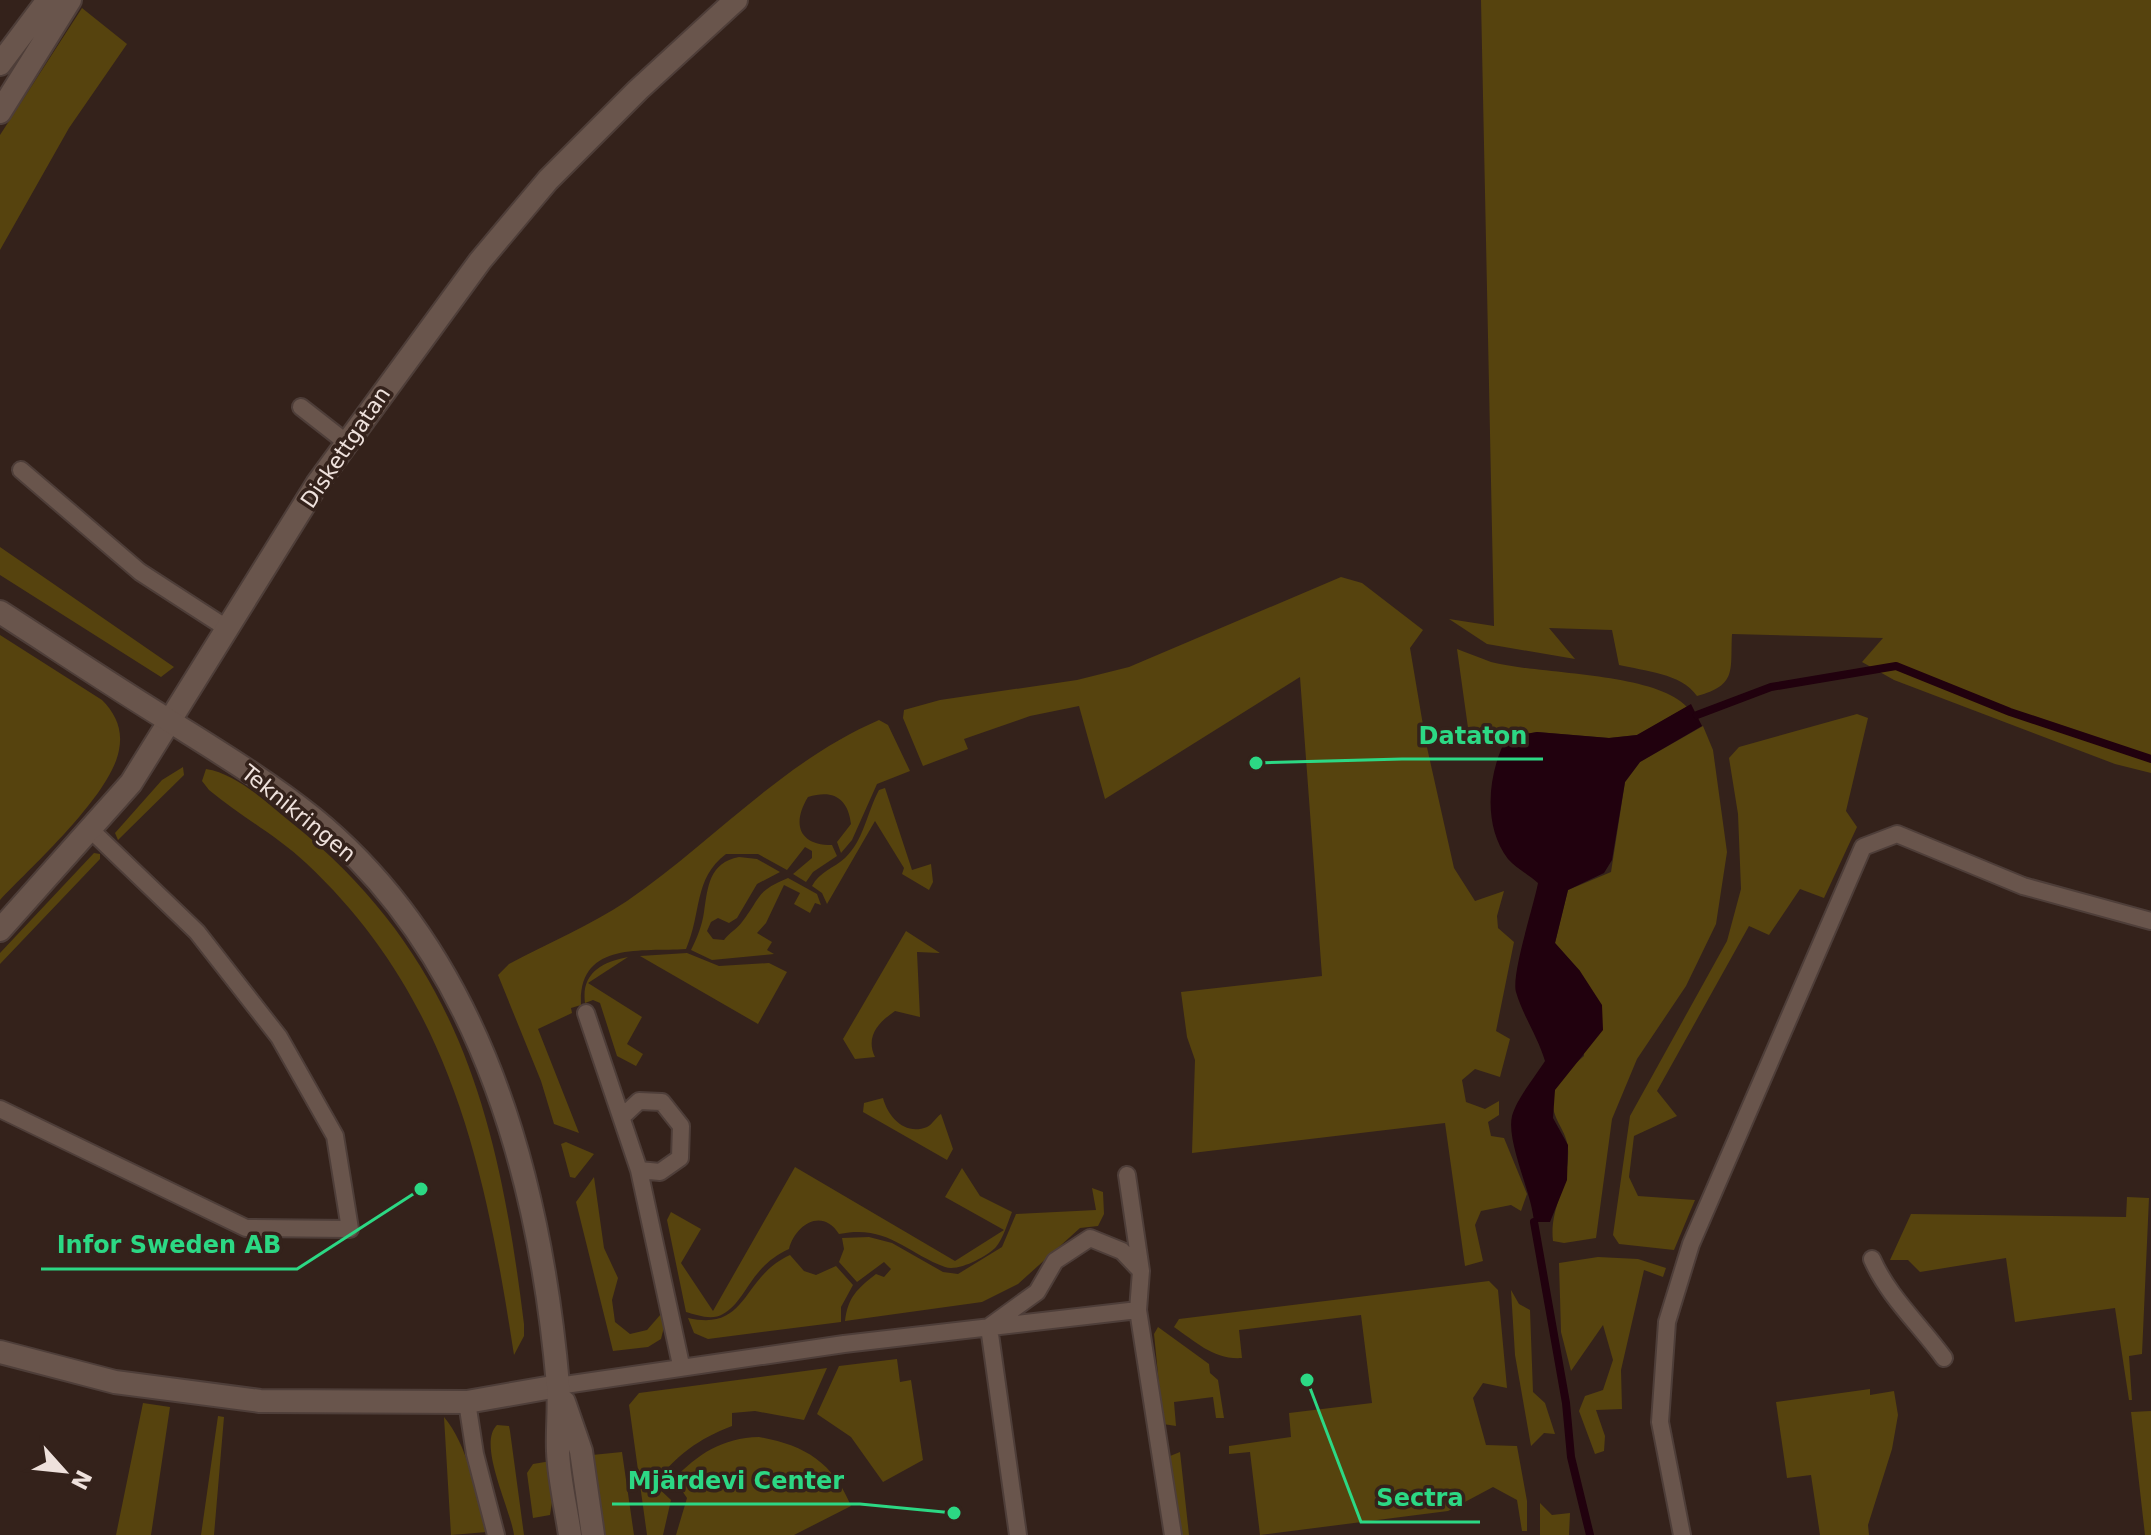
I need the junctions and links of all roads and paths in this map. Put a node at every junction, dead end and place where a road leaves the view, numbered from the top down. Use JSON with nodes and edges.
{"nodes":[{"id":1,"x":48,"y":0,"type":"edge"},
{"id":2,"x":70,"y":0,"type":"edge"},
{"id":3,"x":736,"y":0,"type":"edge"},
{"id":4,"x":0,"y":64,"type":"edge"},
{"id":5,"x":0,"y":112,"type":"edge"},
{"id":6,"x":301,"y":407,"type":"dead end"},
{"id":7,"x":347,"y":443,"type":"junction"},
{"id":8,"x":21,"y":470,"type":"dead end"},
{"id":9,"x":0,"y":612,"type":"edge"},
{"id":10,"x":228,"y":629,"type":"junction"},
{"id":11,"x":171,"y":722,"type":"junction"},
{"id":12,"x":92,"y":831,"type":"junction"},
{"id":13,"x":2151,"y":921,"type":"edge"},
{"id":14,"x":0,"y":930,"type":"edge"},
{"id":15,"x":586,"y":1013,"type":"dead end"},
{"id":16,"x":0,"y":1109,"type":"edge"},
{"id":17,"x":623,"y":1116,"type":"junction"},
{"id":18,"x":639,"y":1170,"type":"junction"},
{"id":19,"x":1127,"y":1175,"type":"dead end"},
{"id":20,"x":1872,"y":1259,"type":"dead end"},
{"id":21,"x":1141,"y":1271,"type":"junction"},
{"id":22,"x":1138,"y":1310,"type":"junction"},
{"id":23,"x":989,"y":1327,"type":"junction"},
{"id":24,"x":0,"y":1352,"type":"edge"},
{"id":25,"x":1944,"y":1358,"type":"dead end"},
{"id":26,"x":681,"y":1365,"type":"junction"},
{"id":27,"x":558,"y":1386,"type":"junction"},
{"id":28,"x":467,"y":1402,"type":"junction"},
{"id":29,"x":496,"y":1535,"type":"edge"},
{"id":30,"x":570,"y":1535,"type":"edge"},
{"id":31,"x":593,"y":1535,"type":"edge"},
{"id":32,"x":1018,"y":1535,"type":"edge"},
{"id":33,"x":1173,"y":1535,"type":"edge"},
{"id":34,"x":1682,"y":1535,"type":"edge"}],
"edges":[{"from":1,"to":4,"type":"street"},
{"from":2,"to":5,"type":"street"},
{"from":3,"to":7,"type":"street","name":"Diskettgatan"},
{"from":6,"to":7,"type":"lane"},
{"from":7,"to":10,"type":"street","name":"Diskettgatan"},
{"from":8,"to":10,"type":"lane"},
{"from":9,"to":11,"type":"street","name":"Teknikringen"},
{"from":10,"to":11,"type":"street","name":"Diskettgatan"},
{"from":11,"to":12,"type":"street","name":"Diskettgatan"},
{"from":11,"to":27,"type":"street","name":"Teknikringen"},
{"from":12,"to":14,"type":"street","name":"Diskettgatan"},
{"from":12,"to":16,"type":"lane"},
{"from":13,"to":34,"type":"lane"},
{"from":15,"to":17,"type":"lane"},
{"from":17,"to":18,"type":"lane"},
{"from":17,"to":18,"type":"lane"},
{"from":18,"to":26,"type":"lane"},
{"from":19,"to":21,"type":"lane"},
{"from":20,"to":25,"type":"lane"},
{"from":21,"to":22,"type":"lane"},
{"from":21,"to":23,"type":"lane"},
{"from":22,"to":23,"type":"lane"},
{"from":22,"to":33,"type":"lane"},
{"from":23,"to":26,"type":"lane"},
{"from":23,"to":32,"type":"lane"},
{"from":24,"to":28,"type":"street"},
{"from":26,"to":27,"type":"lane"},
{"from":27,"to":28,"type":"street"},
{"from":27,"to":30,"type":"street","name":"Teknikringen"},
{"from":27,"to":31,"type":"street","name":"Teknikringen"},
{"from":28,"to":29,"type":"lane"}]}
